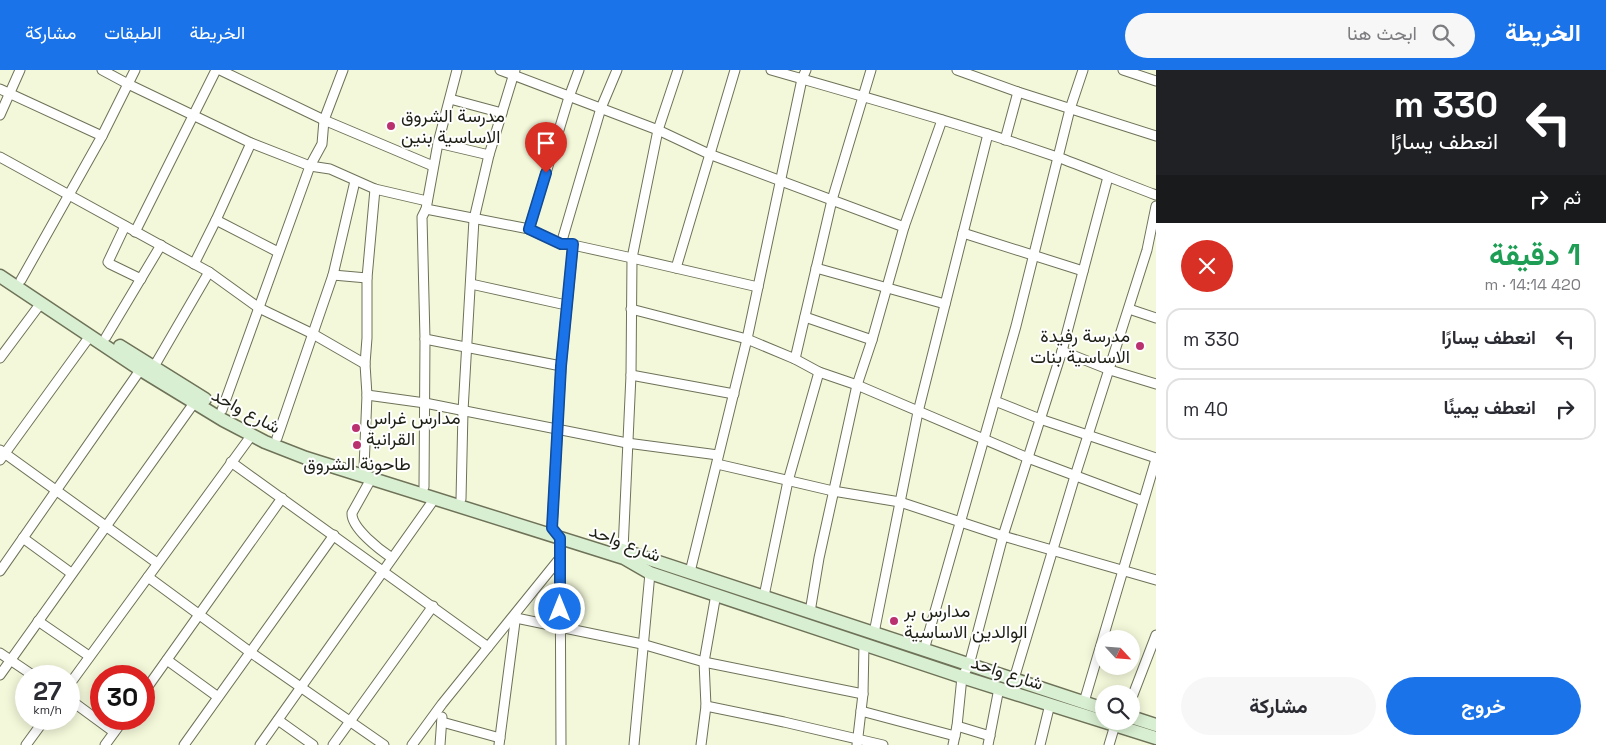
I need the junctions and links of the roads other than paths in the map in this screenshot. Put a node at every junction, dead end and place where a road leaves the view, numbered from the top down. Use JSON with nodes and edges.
{"nodes":[{"id":1,"x":20,"y":70,"type":"edge"},
{"id":2,"x":102,"y":70,"type":"edge"},
{"id":3,"x":135,"y":70,"type":"edge"},
{"id":4,"x":216,"y":70,"type":"edge"},
{"id":5,"x":220,"y":70,"type":"edge"},
{"id":6,"x":343,"y":70,"type":"edge"},
{"id":7,"x":457,"y":70,"type":"edge"},
{"id":8,"x":500,"y":70,"type":"edge"},
{"id":9,"x":579,"y":70,"type":"edge"},
{"id":10,"x":617,"y":70,"type":"edge"},
{"id":11,"x":678,"y":70,"type":"edge"},
{"id":12,"x":735,"y":70,"type":"edge"},
{"id":13,"x":771,"y":70,"type":"edge"},
{"id":14,"x":871,"y":70,"type":"edge"},
{"id":15,"x":958,"y":70,"type":"edge"},
{"id":16,"x":1083,"y":70,"type":"edge"},
{"id":17,"x":1123,"y":70,"type":"edge"},
{"id":18,"x":1134,"y":72,"type":"edge"},
{"id":19,"x":514,"y":73,"type":"edge"},
{"id":20,"x":804,"y":74,"type":"edge"},
{"id":21,"x":1156,"y":81,"type":"edge"},
{"id":22,"x":128,"y":84,"type":"junction"},
{"id":23,"x":0,"y":89,"type":"edge"},
{"id":24,"x":1018,"y":92,"type":"junction"},
{"id":25,"x":10,"y":93,"type":"junction"},
{"id":26,"x":864,"y":96,"type":"junction"},
{"id":27,"x":569,"y":97,"type":"junction"},
{"id":28,"x":450,"y":100,"type":"junction"},
{"id":29,"x":602,"y":108,"type":"junction"},
{"id":30,"x":1070,"y":109,"type":"junction"},
{"id":31,"x":502,"y":113,"type":"junction"},
{"id":32,"x":0,"y":115,"type":"edge"},
{"id":33,"x":194,"y":115,"type":"junction"},
{"id":34,"x":324,"y":120,"type":"junction"},
{"id":35,"x":942,"y":120,"type":"junction"},
{"id":36,"x":658,"y":130,"type":"junction"},
{"id":37,"x":988,"y":134,"type":"junction"},
{"id":38,"x":102,"y":136,"type":"junction"},
{"id":39,"x":1156,"y":136,"type":"edge"},
{"id":40,"x":1005,"y":140,"type":"junction"},
{"id":41,"x":251,"y":143,"type":"junction"},
{"id":42,"x":438,"y":143,"type":"junction"},
{"id":43,"x":709,"y":154,"type":"junction"},
{"id":44,"x":489,"y":155,"type":"junction"},
{"id":45,"x":0,"y":157,"type":"edge"},
{"id":46,"x":1059,"y":158,"type":"junction"},
{"id":47,"x":310,"y":166,"type":"junction"},
{"id":48,"x":433,"y":166,"type":"junction"},
{"id":49,"x":1108,"y":177,"type":"junction"},
{"id":50,"x":355,"y":181,"type":"junction"},
{"id":51,"x":779,"y":181,"type":"junction"},
{"id":52,"x":375,"y":188,"type":"junction"},
{"id":53,"x":69,"y":194,"type":"junction"},
{"id":54,"x":1156,"y":195,"type":"edge"},
{"id":55,"x":832,"y":200,"type":"junction"},
{"id":56,"x":427,"y":205,"type":"junction"},
{"id":57,"x":1156,"y":206,"type":"edge"},
{"id":58,"x":474,"y":219,"type":"junction"},
{"id":59,"x":216,"y":220,"type":"junction"},
{"id":60,"x":125,"y":226,"type":"junction"},
{"id":61,"x":904,"y":227,"type":"junction"},
{"id":62,"x":529,"y":229,"type":"junction"},
{"id":63,"x":135,"y":232,"type":"junction"},
{"id":64,"x":963,"y":233,"type":"junction"},
{"id":65,"x":561,"y":244,"type":"junction"},
{"id":66,"x":573,"y":244,"type":"junction"},
{"id":67,"x":161,"y":245,"type":"junction"},
{"id":68,"x":1152,"y":251,"type":"edge"},
{"id":69,"x":278,"y":252,"type":"junction"},
{"id":70,"x":1034,"y":255,"type":"junction"},
{"id":71,"x":632,"y":258,"type":"junction"},
{"id":72,"x":194,"y":264,"type":"junction"},
{"id":73,"x":0,"y":266,"type":"edge"},
{"id":74,"x":676,"y":268,"type":"junction"},
{"id":75,"x":816,"y":268,"type":"junction"},
{"id":76,"x":1083,"y":271,"type":"junction"},
{"id":77,"x":209,"y":272,"type":"junction"},
{"id":78,"x":333,"y":275,"type":"junction"},
{"id":79,"x":0,"y":276,"type":"edge"},
{"id":80,"x":368,"y":278,"type":"junction"},
{"id":81,"x":141,"y":279,"type":"junction"},
{"id":82,"x":22,"y":280,"type":"junction"},
{"id":83,"x":471,"y":284,"type":"junction"},
{"id":84,"x":758,"y":287,"type":"junction"},
{"id":85,"x":887,"y":288,"type":"junction"},
{"id":86,"x":30,"y":291,"type":"junction"},
{"id":87,"x":41,"y":303,"type":"junction"},
{"id":88,"x":945,"y":304,"type":"junction"},
{"id":89,"x":566,"y":305,"type":"junction"},
{"id":90,"x":259,"y":308,"type":"junction"},
{"id":91,"x":631,"y":309,"type":"junction"},
{"id":92,"x":1129,"y":309,"type":"junction"},
{"id":93,"x":805,"y":317,"type":"junction"},
{"id":94,"x":1156,"y":318,"type":"edge"},
{"id":95,"x":313,"y":334,"type":"junction"},
{"id":96,"x":90,"y":336,"type":"junction"},
{"id":97,"x":106,"y":337,"type":"junction"},
{"id":98,"x":425,"y":339,"type":"junction"},
{"id":99,"x":747,"y":340,"type":"junction"},
{"id":100,"x":872,"y":340,"type":"junction"},
{"id":101,"x":466,"y":346,"type":"junction"},
{"id":102,"x":1062,"y":351,"type":"junction"},
{"id":103,"x":0,"y":358,"type":"edge"},
{"id":104,"x":795,"y":359,"type":"junction"},
{"id":105,"x":365,"y":364,"type":"junction"},
{"id":106,"x":561,"y":366,"type":"junction"},
{"id":107,"x":147,"y":368,"type":"junction"},
{"id":108,"x":1110,"y":370,"type":"junction"},
{"id":109,"x":819,"y":372,"type":"junction"},
{"id":110,"x":631,"y":375,"type":"junction"},
{"id":111,"x":1156,"y":384,"type":"edge"},
{"id":112,"x":857,"y":385,"type":"junction"},
{"id":113,"x":734,"y":394,"type":"junction"},
{"id":114,"x":367,"y":395,"type":"junction"},
{"id":115,"x":995,"y":401,"type":"junction"},
{"id":116,"x":425,"y":402,"type":"junction"},
{"id":117,"x":194,"y":403,"type":"junction"},
{"id":118,"x":222,"y":410,"type":"junction"},
{"id":119,"x":463,"y":411,"type":"junction"},
{"id":120,"x":918,"y":412,"type":"junction"},
{"id":121,"x":1040,"y":419,"type":"junction"},
{"id":122,"x":557,"y":429,"type":"junction"},
{"id":123,"x":1089,"y":435,"type":"junction"},
{"id":124,"x":251,"y":436,"type":"junction"},
{"id":125,"x":276,"y":438,"type":"junction"},
{"id":126,"x":983,"y":439,"type":"junction"},
{"id":127,"x":627,"y":443,"type":"junction"},
{"id":128,"x":2,"y":454,"type":"edge"},
{"id":129,"x":1028,"y":458,"type":"junction"},
{"id":130,"x":1156,"y":458,"type":"edge"},
{"id":131,"x":718,"y":460,"type":"junction"},
{"id":132,"x":231,"y":462,"type":"junction"},
{"id":133,"x":363,"y":472,"type":"junction"},
{"id":134,"x":1075,"y":476,"type":"junction"},
{"id":135,"x":788,"y":481,"type":"junction"},
{"id":136,"x":424,"y":487,"type":"junction"},
{"id":137,"x":58,"y":490,"type":"junction"},
{"id":138,"x":833,"y":491,"type":"junction"},
{"id":139,"x":282,"y":498,"type":"junction"},
{"id":140,"x":435,"y":498,"type":"junction"},
{"id":141,"x":461,"y":499,"type":"junction"},
{"id":142,"x":1143,"y":501,"type":"junction"},
{"id":143,"x":900,"y":502,"type":"junction"},
{"id":144,"x":960,"y":522,"type":"junction"},
{"id":145,"x":105,"y":526,"type":"junction"},
{"id":146,"x":556,"y":533,"type":"junction"},
{"id":147,"x":334,"y":535,"type":"junction"},
{"id":148,"x":1003,"y":536,"type":"junction"},
{"id":149,"x":23,"y":538,"type":"junction"},
{"id":150,"x":622,"y":550,"type":"junction"},
{"id":151,"x":1052,"y":551,"type":"junction"},
{"id":152,"x":392,"y":558,"type":"junction"},
{"id":153,"x":560,"y":558,"type":"junction"},
{"id":154,"x":157,"y":563,"type":"junction"},
{"id":155,"x":0,"y":571,"type":"edge"},
{"id":156,"x":384,"y":571,"type":"junction"},
{"id":157,"x":1122,"y":571,"type":"junction"},
{"id":158,"x":690,"y":572,"type":"junction"},
{"id":159,"x":71,"y":573,"type":"junction"},
{"id":160,"x":650,"y":573,"type":"junction"},
{"id":161,"x":148,"y":577,"type":"junction"},
{"id":162,"x":1156,"y":580,"type":"edge"},
{"id":163,"x":716,"y":594,"type":"junction"},
{"id":164,"x":764,"y":596,"type":"junction"},
{"id":165,"x":433,"y":606,"type":"junction"},
{"id":166,"x":810,"y":612,"type":"junction"},
{"id":167,"x":200,"y":614,"type":"junction"},
{"id":168,"x":516,"y":615,"type":"junction"},
{"id":169,"x":38,"y":621,"type":"junction"},
{"id":170,"x":560,"y":626,"type":"junction"},
{"id":171,"x":874,"y":633,"type":"junction"},
{"id":172,"x":1156,"y":635,"type":"edge"},
{"id":173,"x":642,"y":644,"type":"junction"},
{"id":174,"x":864,"y":644,"type":"junction"},
{"id":175,"x":488,"y":647,"type":"junction"},
{"id":176,"x":924,"y":650,"type":"junction"},
{"id":177,"x":250,"y":652,"type":"junction"},
{"id":178,"x":0,"y":653,"type":"edge"},
{"id":179,"x":89,"y":656,"type":"junction"},
{"id":180,"x":10,"y":660,"type":"junction"},
{"id":181,"x":167,"y":660,"type":"junction"},
{"id":182,"x":704,"y":662,"type":"junction"},
{"id":183,"x":18,"y":665,"type":"edge"},
{"id":184,"x":969,"y":665,"type":"junction"},
{"id":185,"x":80,"y":669,"type":"edge"},
{"id":186,"x":0,"y":675,"type":"edge"},
{"id":187,"x":155,"y":677,"type":"edge"},
{"id":188,"x":962,"y":677,"type":"junction"},
{"id":189,"x":1014,"y":679,"type":"junction"},
{"id":190,"x":1137,"y":685,"type":"edge"},
{"id":191,"x":302,"y":688,"type":"junction"},
{"id":192,"x":999,"y":688,"type":"junction"},
{"id":193,"x":863,"y":694,"type":"junction"},
{"id":194,"x":218,"y":698,"type":"junction"},
{"id":195,"x":1084,"y":702,"type":"junction"},
{"id":196,"x":442,"y":704,"type":"junction"},
{"id":197,"x":1050,"y":704,"type":"junction"},
{"id":198,"x":1095,"y":705,"type":"edge"},
{"id":199,"x":706,"y":706,"type":"junction"},
{"id":200,"x":80,"y":707,"type":"edge"},
{"id":201,"x":861,"y":711,"type":"junction"},
{"id":202,"x":1095,"y":719,"type":"edge"},
{"id":203,"x":278,"y":720,"type":"junction"},
{"id":204,"x":1140,"y":720,"type":"edge"},
{"id":205,"x":350,"y":721,"type":"junction"},
{"id":206,"x":442,"y":722,"type":"junction"},
{"id":207,"x":1156,"y":725,"type":"edge"},
{"id":208,"x":957,"y":726,"type":"junction"},
{"id":209,"x":37,"y":730,"type":"edge"},
{"id":210,"x":1114,"y":730,"type":"edge"},
{"id":211,"x":1131,"y":730,"type":"edge"},
{"id":212,"x":114,"y":732,"type":"joint"},
{"id":213,"x":1156,"y":738,"type":"edge"},
{"id":214,"x":954,"y":740,"type":"edge"},
{"id":215,"x":989,"y":740,"type":"edge"},
{"id":216,"x":500,"y":741,"type":"edge"},
{"id":217,"x":858,"y":742,"type":"edge"},
{"id":218,"x":26,"y":745,"type":"edge"},
{"id":219,"x":105,"y":745,"type":"edge"},
{"id":220,"x":184,"y":745,"type":"edge"},
{"id":221,"x":260,"y":745,"type":"edge"},
{"id":222,"x":313,"y":745,"type":"edge"},
{"id":223,"x":334,"y":745,"type":"edge"},
{"id":224,"x":384,"y":745,"type":"edge"},
{"id":225,"x":412,"y":745,"type":"edge"},
{"id":226,"x":440,"y":745,"type":"edge"},
{"id":227,"x":561,"y":745,"type":"edge"},
{"id":228,"x":637,"y":745,"type":"edge"},
{"id":229,"x":701,"y":745,"type":"edge"},
{"id":230,"x":883,"y":745,"type":"edge"},
{"id":231,"x":1040,"y":745,"type":"edge"},
{"id":232,"x":1109,"y":745,"type":"edge"}],
"edges":[{"from":1,"to":25,"type":"street"},
{"from":2,"to":22,"type":"street"},
{"from":3,"to":22,"type":"street"},
{"from":4,"to":33,"type":"street"},
{"from":5,"to":34,"type":"street"},
{"from":6,"to":34,"type":"street"},
{"from":7,"to":28,"type":"street"},
{"from":8,"to":19,"type":"street"},
{"from":9,"to":27,"type":"street"},
{"from":10,"to":29,"type":"street"},
{"from":11,"to":36,"type":"street"},
{"from":12,"to":43,"type":"street"},
{"from":13,"to":20,"type":"street"},
{"from":14,"to":26,"type":"street"},
{"from":15,"to":24,"type":"street"},
{"from":16,"to":30,"type":"street"},
{"from":17,"to":18,"type":"street"},
{"from":18,"to":21,"type":"street"},
{"from":19,"to":27,"type":"street"},
{"from":19,"to":31,"type":"street"},
{"from":20,"to":26,"type":"street"},
{"from":20,"to":51,"type":"street"},
{"from":22,"to":33,"type":"street"},
{"from":22,"to":38,"type":"street"},
{"from":23,"to":25,"type":"street"},
{"from":24,"to":30,"type":"street"},
{"from":24,"to":40,"type":"street"},
{"from":25,"to":32,"type":"street"},
{"from":25,"to":38,"type":"street"},
{"from":26,"to":35,"type":"street"},
{"from":26,"to":55,"type":"street"},
{"from":27,"to":29,"type":"street"},
{"from":27,"to":62,"type":"street"},
{"from":28,"to":31,"type":"street"},
{"from":28,"to":42,"type":"street"},
{"from":29,"to":36,"type":"street"},
{"from":29,"to":65,"type":"street"},
{"from":30,"to":39,"type":"street"},
{"from":30,"to":46,"type":"street"},
{"from":31,"to":44,"type":"street"},
{"from":33,"to":41,"type":"street"},
{"from":33,"to":63,"type":"street"},
{"from":34,"to":47,"type":"street"},
{"from":34,"to":48,"type":"street"},
{"from":35,"to":37,"type":"street"},
{"from":35,"to":61,"type":"street"},
{"from":36,"to":43,"type":"street"},
{"from":36,"to":71,"type":"street"},
{"from":37,"to":40,"type":"street"},
{"from":37,"to":64,"type":"street"},
{"from":38,"to":53,"type":"street"},
{"from":40,"to":46,"type":"street"},
{"from":41,"to":47,"type":"street"},
{"from":41,"to":59,"type":"street"},
{"from":42,"to":44,"type":"street"},
{"from":42,"to":48,"type":"street"},
{"from":43,"to":51,"type":"street"},
{"from":43,"to":74,"type":"street"},
{"from":44,"to":58,"type":"street"},
{"from":45,"to":53,"type":"street"},
{"from":46,"to":49,"type":"street"},
{"from":46,"to":70,"type":"street"},
{"from":47,"to":50,"type":"street"},
{"from":47,"to":69,"type":"street"},
{"from":48,"to":56,"type":"street"},
{"from":49,"to":54,"type":"street"},
{"from":49,"to":76,"type":"street"},
{"from":50,"to":52,"type":"street"},
{"from":50,"to":78,"type":"street"},
{"from":51,"to":55,"type":"street"},
{"from":51,"to":84,"type":"street"},
{"from":52,"to":56,"type":"street"},
{"from":52,"to":80,"type":"street"},
{"from":53,"to":60,"type":"street"},
{"from":53,"to":82,"type":"street"},
{"from":55,"to":61,"type":"street"},
{"from":55,"to":75,"type":"street"},
{"from":56,"to":58,"type":"street"},
{"from":56,"to":98,"type":"street"},
{"from":57,"to":68,"type":"street"},
{"from":58,"to":62,"type":"street"},
{"from":58,"to":83,"type":"street"},
{"from":59,"to":69,"type":"street"},
{"from":59,"to":72,"type":"street"},
{"from":60,"to":63,"type":"street"},
{"from":60,"to":81,"type":"street"},
{"from":61,"to":85,"type":"street"},
{"from":62,"to":65,"type":"street"},
{"from":63,"to":67,"type":"street"},
{"from":64,"to":70,"type":"street"},
{"from":64,"to":88,"type":"street"},
{"from":65,"to":66,"type":"street"},
{"from":66,"to":71,"type":"street"},
{"from":66,"to":89,"type":"street"},
{"from":67,"to":72,"type":"street"},
{"from":67,"to":81,"type":"street"},
{"from":68,"to":92,"type":"street"},
{"from":69,"to":90,"type":"street"},
{"from":70,"to":76,"type":"street"},
{"from":70,"to":115,"type":"street"},
{"from":71,"to":74,"type":"street"},
{"from":71,"to":91,"type":"street"},
{"from":72,"to":77,"type":"street"},
{"from":73,"to":82,"type":"street","name":"شارع واحد"},
{"from":74,"to":84,"type":"street"},
{"from":75,"to":85,"type":"street"},
{"from":75,"to":93,"type":"street"},
{"from":76,"to":102,"type":"street"},
{"from":77,"to":90,"type":"street"},
{"from":77,"to":107,"type":"street"},
{"from":78,"to":80,"type":"street"},
{"from":78,"to":95,"type":"street"},
{"from":79,"to":86,"type":"street","name":"شارع واحد"},
{"from":80,"to":105,"type":"street"},
{"from":81,"to":97,"type":"street"},
{"from":82,"to":86,"type":"street","name":"شارع واحد"},
{"from":83,"to":89,"type":"street"},
{"from":83,"to":101,"type":"street"},
{"from":84,"to":99,"type":"street"},
{"from":85,"to":88,"type":"street"},
{"from":85,"to":100,"type":"street"},
{"from":86,"to":87,"type":"street","name":"شارع واحد"},
{"from":86,"to":97,"type":"street","name":"شارع واحد"},
{"from":87,"to":96,"type":"street","name":"شارع واحد"},
{"from":87,"to":103,"type":"street"},
{"from":88,"to":120,"type":"street"},
{"from":89,"to":106,"type":"street"},
{"from":90,"to":95,"type":"street"},
{"from":90,"to":118,"type":"street"},
{"from":91,"to":99,"type":"street"},
{"from":91,"to":110,"type":"street"},
{"from":92,"to":94,"type":"street"},
{"from":92,"to":108,"type":"street"},
{"from":93,"to":100,"type":"street"},
{"from":93,"to":104,"type":"street"},
{"from":95,"to":105,"type":"street"},
{"from":95,"to":125,"type":"street"},
{"from":96,"to":107,"type":"street","name":"شارع واحد"},
{"from":96,"to":128,"type":"street"},
{"from":97,"to":107,"type":"street","name":"شارع واحد"},
{"from":98,"to":101,"type":"street"},
{"from":98,"to":116,"type":"street"},
{"from":99,"to":104,"type":"street"},
{"from":99,"to":113,"type":"street"},
{"from":100,"to":112,"type":"street"},
{"from":101,"to":106,"type":"street"},
{"from":101,"to":119,"type":"street"},
{"from":102,"to":108,"type":"street"},
{"from":102,"to":121,"type":"street"},
{"from":104,"to":109,"type":"street"},
{"from":105,"to":114,"type":"street"},
{"from":106,"to":122,"type":"street"},
{"from":107,"to":117,"type":"street","name":"شارع واحد"},
{"from":107,"to":118,"type":"street","name":"شارع واحد"},
{"from":107,"to":137,"type":"street"},
{"from":108,"to":111,"type":"street"},
{"from":108,"to":123,"type":"street"},
{"from":109,"to":112,"type":"street"},
{"from":109,"to":135,"type":"street"},
{"from":110,"to":113,"type":"street"},
{"from":110,"to":127,"type":"street"},
{"from":112,"to":120,"type":"street"},
{"from":112,"to":138,"type":"street"},
{"from":113,"to":131,"type":"street"},
{"from":114,"to":116,"type":"street"},
{"from":114,"to":133,"type":"street"},
{"from":115,"to":121,"type":"street"},
{"from":115,"to":126,"type":"street"},
{"from":116,"to":119,"type":"street"},
{"from":116,"to":136,"type":"street"},
{"from":117,"to":124,"type":"street","name":"شارع واحد"},
{"from":117,"to":145,"type":"street"},
{"from":118,"to":125,"type":"street","name":"شارع واحد"},
{"from":119,"to":122,"type":"street"},
{"from":119,"to":141,"type":"street"},
{"from":120,"to":126,"type":"street"},
{"from":120,"to":143,"type":"street"},
{"from":121,"to":123,"type":"street"},
{"from":121,"to":129,"type":"street"},
{"from":122,"to":127,"type":"street"},
{"from":122,"to":146,"type":"street"},
{"from":123,"to":130,"type":"street"},
{"from":123,"to":134,"type":"street"},
{"from":124,"to":132,"type":"street"},
{"from":124,"to":133,"type":"street","name":"شارع واحد"},
{"from":125,"to":133,"type":"street","name":"شارع واحد"},
{"from":126,"to":129,"type":"street"},
{"from":126,"to":144,"type":"street"},
{"from":127,"to":131,"type":"street"},
{"from":127,"to":150,"type":"street"},
{"from":128,"to":137,"type":"street"},
{"from":129,"to":134,"type":"street"},
{"from":129,"to":148,"type":"street"},
{"from":130,"to":142,"type":"street"},
{"from":131,"to":135,"type":"street"},
{"from":131,"to":158,"type":"street"},
{"from":132,"to":139,"type":"street"},
{"from":132,"to":154,"type":"street"},
{"from":133,"to":136,"type":"street","name":"شارع واحد"},
{"from":133,"to":140,"type":"street","name":"شارع واحد"},
{"from":133,"to":152,"type":"street"},
{"from":134,"to":142,"type":"street"},
{"from":134,"to":151,"type":"street"},
{"from":135,"to":138,"type":"street"},
{"from":135,"to":164,"type":"street"},
{"from":136,"to":141,"type":"street","name":"شارع واحد"},
{"from":137,"to":145,"type":"street"},
{"from":137,"to":149,"type":"street"},
{"from":138,"to":143,"type":"street"},
{"from":138,"to":166,"type":"street"},
{"from":139,"to":147,"type":"street"},
{"from":139,"to":167,"type":"street"},
{"from":140,"to":146,"type":"street","name":"شارع واحد"},
{"from":140,"to":152,"type":"street"},
{"from":141,"to":146,"type":"street","name":"شارع واحد"},
{"from":142,"to":157,"type":"street"},
{"from":143,"to":144,"type":"street"},
{"from":143,"to":171,"type":"street"},
{"from":144,"to":148,"type":"street"},
{"from":144,"to":176,"type":"street"},
{"from":145,"to":154,"type":"street"},
{"from":145,"to":159,"type":"street"},
{"from":146,"to":150,"type":"street","name":"شارع واحد"},
{"from":146,"to":153,"type":"street"},
{"from":146,"to":160,"type":"street","name":"شارع واحد"},
{"from":147,"to":156,"type":"street"},
{"from":147,"to":177,"type":"street"},
{"from":148,"to":151,"type":"street"},
{"from":148,"to":184,"type":"street"},
{"from":149,"to":155,"type":"street"},
{"from":149,"to":159,"type":"street"},
{"from":150,"to":158,"type":"street","name":"شارع واحد"},
{"from":151,"to":157,"type":"street"},
{"from":151,"to":189,"type":"street"},
{"from":152,"to":156,"type":"street"},
{"from":153,"to":168,"type":"street"},
{"from":153,"to":170,"type":"street"},
{"from":154,"to":161,"type":"street"},
{"from":156,"to":165,"type":"street"},
{"from":156,"to":191,"type":"street"},
{"from":157,"to":162,"type":"street"},
{"from":157,"to":195,"type":"street"},
{"from":158,"to":164,"type":"street","name":"شارع واحد"},
{"from":159,"to":169,"type":"street"},
{"from":160,"to":163,"type":"street","name":"شارع واحد"},
{"from":160,"to":173,"type":"street"},
{"from":161,"to":167,"type":"street"},
{"from":161,"to":179,"type":"street"},
{"from":163,"to":174,"type":"street","name":"شارع واحد"},
{"from":163,"to":182,"type":"street"},
{"from":164,"to":166,"type":"street","name":"شارع واحد"},
{"from":165,"to":175,"type":"street"},
{"from":165,"to":205,"type":"street"},
{"from":166,"to":171,"type":"street","name":"شارع واحد"},
{"from":167,"to":177,"type":"street"},
{"from":167,"to":181,"type":"street"},
{"from":168,"to":170,"type":"street"},
{"from":168,"to":175,"type":"street"},
{"from":168,"to":216,"type":"street"},
{"from":169,"to":179,"type":"street"},
{"from":169,"to":180,"type":"street"},
{"from":170,"to":173,"type":"street"},
{"from":170,"to":227,"type":"street"},
{"from":171,"to":176,"type":"street","name":"شارع واحد"},
{"from":172,"to":190,"type":"street"},
{"from":173,"to":182,"type":"street"},
{"from":173,"to":228,"type":"street"},
{"from":174,"to":188,"type":"street","name":"شارع واحد"},
{"from":174,"to":193,"type":"street"},
{"from":175,"to":196,"type":"street"},
{"from":176,"to":184,"type":"street","name":"شارع واحد"},
{"from":177,"to":191,"type":"street"},
{"from":177,"to":194,"type":"street"},
{"from":178,"to":180,"type":"street"},
{"from":179,"to":185,"type":"street"},
{"from":180,"to":183,"type":"street"},
{"from":180,"to":186,"type":"street"},
{"from":181,"to":187,"type":"street"},
{"from":181,"to":194,"type":"street"},
{"from":182,"to":193,"type":"street"},
{"from":182,"to":199,"type":"street"},
{"from":184,"to":188,"type":"street"},
{"from":184,"to":189,"type":"street","name":"شارع واحد"},
{"from":188,"to":192,"type":"street","name":"شارع واحد"},
{"from":188,"to":208,"type":"street"},
{"from":189,"to":195,"type":"street","name":"شارع واحد"},
{"from":191,"to":203,"type":"street"},
{"from":191,"to":205,"type":"street"},
{"from":192,"to":197,"type":"street","name":"شارع واحد"},
{"from":192,"to":215,"type":"street"},
{"from":193,"to":201,"type":"street"},
{"from":194,"to":220,"type":"street"},
{"from":195,"to":198,"type":"street","name":"شارع واحد"},
{"from":196,"to":206,"type":"street"},
{"from":196,"to":225,"type":"street"},
{"from":197,"to":202,"type":"street","name":"شارع واحد"},
{"from":197,"to":231,"type":"street"},
{"from":199,"to":217,"type":"street"},
{"from":199,"to":229,"type":"street"},
{"from":200,"to":212,"type":"street"},
{"from":201,"to":214,"type":"street"},
{"from":201,"to":217,"type":"street"},
{"from":203,"to":221,"type":"street"},
{"from":203,"to":222,"type":"street"},
{"from":204,"to":207,"type":"street"},
{"from":205,"to":223,"type":"street"},
{"from":205,"to":224,"type":"street"},
{"from":206,"to":216,"type":"street"},
{"from":206,"to":226,"type":"street"},
{"from":208,"to":214,"type":"street"},
{"from":208,"to":215,"type":"street"},
{"from":209,"to":218,"type":"street"},
{"from":210,"to":232,"type":"street"},
{"from":211,"to":213,"type":"street","name":"شارع واحد"},
{"from":212,"to":219,"type":"street"},
{"from":217,"to":230,"type":"street"}]}
